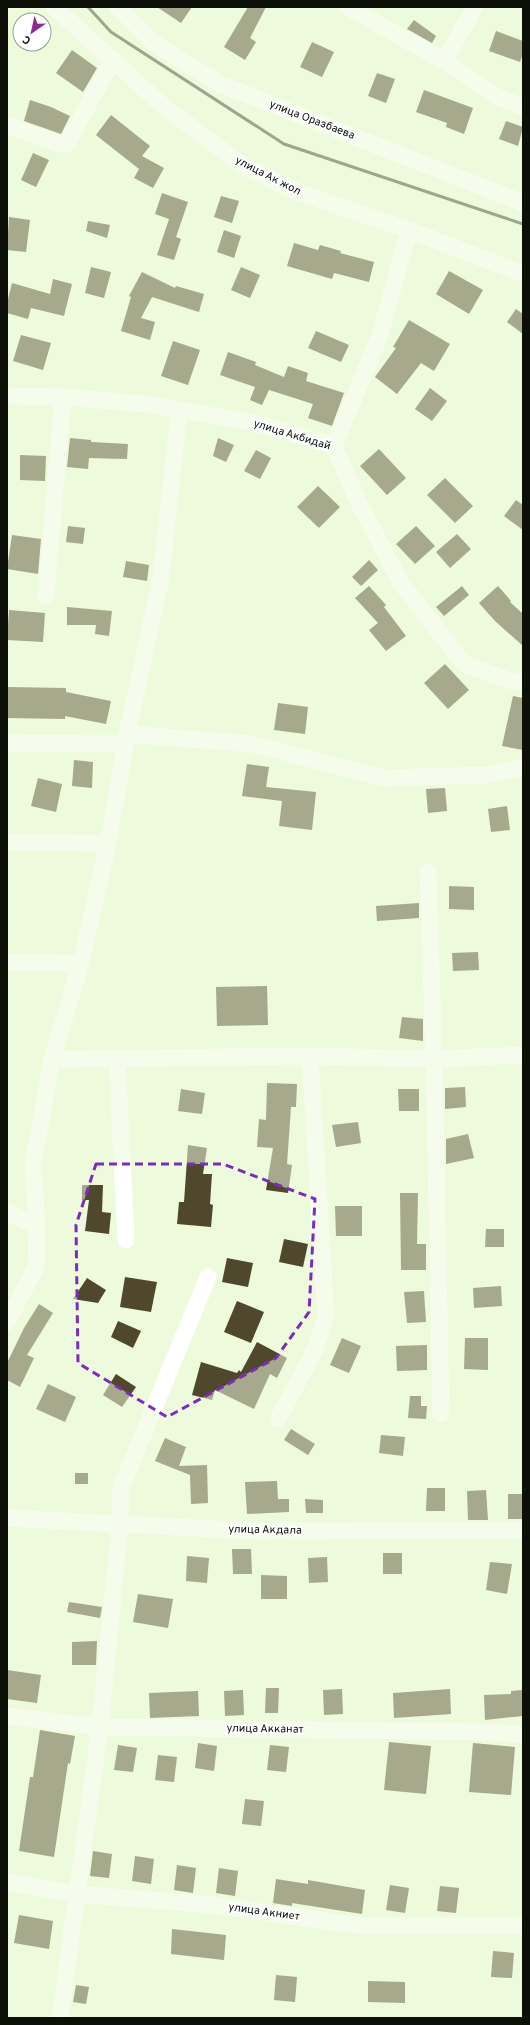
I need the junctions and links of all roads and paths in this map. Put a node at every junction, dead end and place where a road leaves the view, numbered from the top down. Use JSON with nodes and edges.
{"nodes":[{"id":1,"x":54,"y":7,"type":"edge"},
{"id":2,"x":118,"y":7,"type":"edge"},
{"id":3,"x":348,"y":7,"type":"edge"},
{"id":4,"x":475,"y":7,"type":"edge"},
{"id":5,"x":113,"y":59,"type":"junction"},
{"id":6,"x":444,"y":61,"type":"junction"},
{"id":7,"x":523,"y":107,"type":"edge"},
{"id":8,"x":7,"y":125,"type":"edge"},
{"id":9,"x":523,"y":203,"type":"edge"},
{"id":10,"x":408,"y":230,"type":"junction"},
{"id":11,"x":523,"y":274,"type":"edge"},
{"id":12,"x":7,"y":396,"type":"edge"},
{"id":13,"x":63,"y":397,"type":"junction"},
{"id":14,"x":179,"y":411,"type":"junction"},
{"id":15,"x":334,"y":446,"type":"junction"},
{"id":16,"x":46,"y":596,"type":"dead end"},
{"id":17,"x":523,"y":682,"type":"edge"},
{"id":18,"x":126,"y":739,"type":"junction"},
{"id":19,"x":7,"y":743,"type":"edge"},
{"id":20,"x":523,"y":767,"type":"edge"},
{"id":21,"x":7,"y":842,"type":"edge"},
{"id":22,"x":108,"y":842,"type":"junction"},
{"id":23,"x":428,"y":872,"type":"dead end"},
{"id":24,"x":7,"y":962,"type":"edge"},
{"id":25,"x":81,"y":963,"type":"junction"},
{"id":26,"x":523,"y":1055,"type":"edge"},
{"id":27,"x":310,"y":1056,"type":"junction"},
{"id":28,"x":117,"y":1058,"type":"junction"},
{"id":29,"x":434,"y":1058,"type":"junction"},
{"id":30,"x":52,"y":1059,"type":"junction"},
{"id":31,"x":7,"y":1212,"type":"edge"},
{"id":32,"x":37,"y":1226,"type":"junction"},
{"id":33,"x":126,"y":1240,"type":"dead end"},
{"id":34,"x":208,"y":1277,"type":"dead end"},
{"id":35,"x":7,"y":1322,"type":"edge"},
{"id":36,"x":441,"y":1414,"type":"dead end"},
{"id":37,"x":278,"y":1419,"type":"dead end"},
{"id":38,"x":7,"y":1518,"type":"edge"},
{"id":39,"x":120,"y":1524,"type":"junction"},
{"id":40,"x":523,"y":1530,"type":"edge"},
{"id":41,"x":7,"y":1716,"type":"edge"},
{"id":42,"x":100,"y":1727,"type":"junction"},
{"id":43,"x":523,"y":1735,"type":"edge"},
{"id":44,"x":7,"y":1882,"type":"edge"},
{"id":45,"x":77,"y":1894,"type":"junction"},
{"id":46,"x":523,"y":1926,"type":"edge"},
{"id":47,"x":60,"y":2018,"type":"edge"}],
"edges":[{"from":1,"to":5,"type":"street","name":"улица Ак жол"},
{"from":2,"to":9,"type":"street","name":"улица Оразбаева"},
{"from":3,"to":6,"type":"street"},
{"from":4,"to":6,"type":"street"},
{"from":5,"to":8,"type":"street"},
{"from":5,"to":10,"type":"street","name":"улица Ак жол"},
{"from":6,"to":7,"type":"street"},
{"from":10,"to":11,"type":"street","name":"улица Ак жол"},
{"from":10,"to":15,"type":"street"},
{"from":12,"to":13,"type":"street","name":"улица Акбидай"},
{"from":13,"to":14,"type":"street","name":"улица Акбидай"},
{"from":13,"to":16,"type":"street"},
{"from":14,"to":15,"type":"street","name":"улица Акбидай"},
{"from":14,"to":18,"type":"street"},
{"from":15,"to":17,"type":"street","name":"улица Акбидай"},
{"from":18,"to":19,"type":"street"},
{"from":18,"to":20,"type":"street"},
{"from":18,"to":22,"type":"street"},
{"from":21,"to":22,"type":"street"},
{"from":22,"to":25,"type":"street"},
{"from":23,"to":29,"type":"street"},
{"from":24,"to":25,"type":"street"},
{"from":25,"to":30,"type":"street"},
{"from":26,"to":29,"type":"street"},
{"from":27,"to":28,"type":"street"},
{"from":27,"to":29,"type":"street"},
{"from":27,"to":37,"type":"street"},
{"from":28,"to":30,"type":"street"},
{"from":28,"to":33,"type":"street"},
{"from":29,"to":36,"type":"street"},
{"from":30,"to":32,"type":"street"},
{"from":31,"to":32,"type":"street"},
{"from":32,"to":35,"type":"street"},
{"from":34,"to":39,"type":"street"},
{"from":38,"to":39,"type":"street","name":"улица Акдала"},
{"from":39,"to":40,"type":"street","name":"улица Акдала"},
{"from":39,"to":42,"type":"street"},
{"from":41,"to":42,"type":"street","name":"улица Акканат"},
{"from":42,"to":43,"type":"street","name":"улица Акканат"},
{"from":42,"to":45,"type":"street"},
{"from":44,"to":45,"type":"street","name":"улица Акниет"},
{"from":45,"to":46,"type":"street","name":"улица Акниет"},
{"from":45,"to":47,"type":"street"}]}
